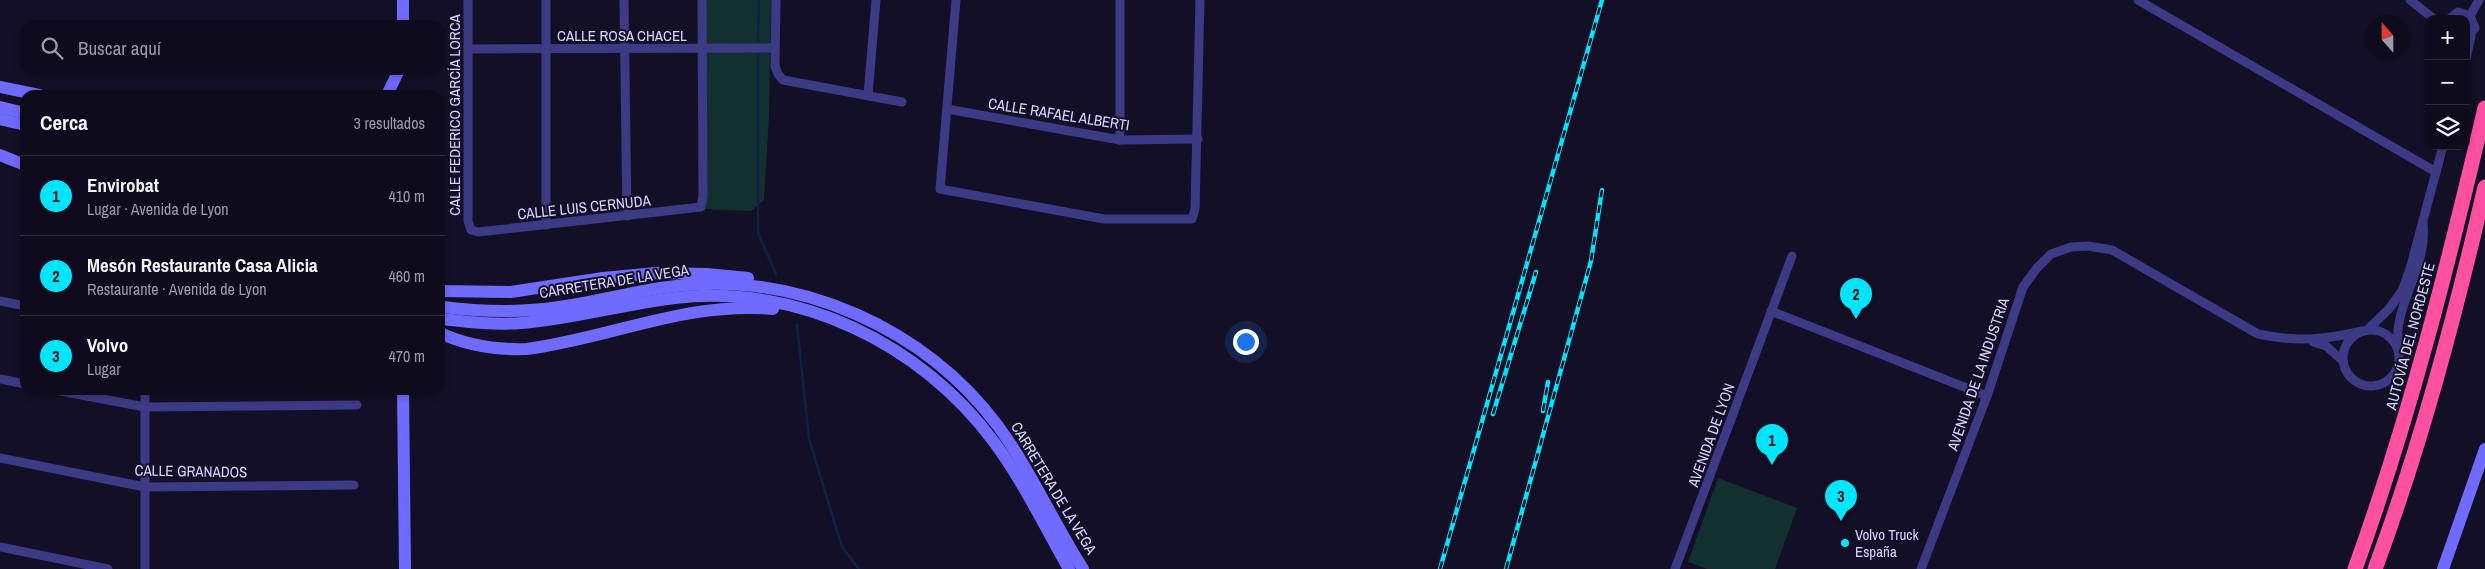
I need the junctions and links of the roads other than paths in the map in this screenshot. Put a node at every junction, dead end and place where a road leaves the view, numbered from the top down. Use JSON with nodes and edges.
{"nodes":[{"id":1,"x":403,"y":0,"type":"edge"},
{"id":2,"x":468,"y":0,"type":"edge"},
{"id":3,"x":546,"y":0,"type":"edge"},
{"id":4,"x":624,"y":0,"type":"edge"},
{"id":5,"x":702,"y":0,"type":"edge"},
{"id":6,"x":776,"y":0,"type":"edge"},
{"id":7,"x":876,"y":0,"type":"edge"},
{"id":8,"x":956,"y":0,"type":"edge"},
{"id":9,"x":1120,"y":0,"type":"edge"},
{"id":10,"x":1200,"y":0,"type":"edge"},
{"id":11,"x":2138,"y":0,"type":"edge"},
{"id":12,"x":2410,"y":0,"type":"edge"},
{"id":13,"x":2479,"y":0,"type":"edge"},
{"id":14,"x":2429,"y":15,"type":"edge"},
{"id":15,"x":2454,"y":15,"type":"edge"},
{"id":16,"x":2467,"y":15,"type":"edge"},
{"id":17,"x":2470,"y":16,"type":"joint"},
{"id":18,"x":403,"y":20,"type":"edge"},
{"id":19,"x":2470,"y":34,"type":"edge"},
{"id":20,"x":702,"y":48,"type":"junction"},
{"id":21,"x":775,"y":48,"type":"junction"},
{"id":22,"x":468,"y":49,"type":"junction"},
{"id":23,"x":546,"y":49,"type":"junction"},
{"id":24,"x":624,"y":49,"type":"junction"},
{"id":25,"x":397,"y":75,"type":"edge"},
{"id":26,"x":0,"y":87,"type":"edge"},
{"id":27,"x":389,"y":90,"type":"edge"},
{"id":28,"x":20,"y":91,"type":"edge"},
{"id":29,"x":868,"y":95,"type":"junction"},
{"id":30,"x":902,"y":102,"type":"dead end"},
{"id":31,"x":0,"y":107,"type":"edge"},
{"id":32,"x":2485,"y":108,"type":"edge"},
{"id":33,"x":947,"y":109,"type":"junction"},
{"id":34,"x":20,"y":113,"type":"edge"},
{"id":35,"x":0,"y":119,"type":"edge"},
{"id":36,"x":20,"y":125,"type":"edge"},
{"id":37,"x":1120,"y":140,"type":"junction"},
{"id":38,"x":1198,"y":140,"type":"junction"},
{"id":39,"x":2442,"y":150,"type":"edge"},
{"id":40,"x":0,"y":155,"type":"edge"},
{"id":41,"x":20,"y":163,"type":"edge"},
{"id":42,"x":2436,"y":172,"type":"junction"},
{"id":43,"x":2485,"y":187,"type":"edge"},
{"id":44,"x":626,"y":216,"type":"junction"},
{"id":45,"x":2423,"y":220,"type":"junction"},
{"id":46,"x":546,"y":225,"type":"junction"},
{"id":47,"x":471,"y":230,"type":"joint"},
{"id":48,"x":1792,"y":256,"type":"dead end"},
{"id":49,"x":445,"y":291,"type":"edge"},
{"id":50,"x":0,"y":301,"type":"edge"},
{"id":51,"x":20,"y":305,"type":"edge"},
{"id":52,"x":841,"y":307,"type":"junction"},
{"id":53,"x":1772,"y":311,"type":"junction"},
{"id":54,"x":812,"y":312,"type":"junction"},
{"id":55,"x":445,"y":313,"type":"edge"},
{"id":56,"x":445,"y":314,"type":"edge"},
{"id":57,"x":2364,"y":330,"type":"junction"},
{"id":58,"x":445,"y":335,"type":"edge"},
{"id":59,"x":2311,"y":341,"type":"junction"},
{"id":60,"x":2400,"y":353,"type":"junction"},
{"id":61,"x":2343,"y":360,"type":"junction"},
{"id":62,"x":0,"y":379,"type":"edge"},
{"id":63,"x":20,"y":383,"type":"edge"},
{"id":64,"x":81,"y":395,"type":"edge"},
{"id":65,"x":145,"y":395,"type":"edge"},
{"id":66,"x":403,"y":395,"type":"edge"},
{"id":67,"x":1986,"y":396,"type":"junction"},
{"id":68,"x":357,"y":405,"type":"dead end"},
{"id":69,"x":145,"y":407,"type":"junction"},
{"id":70,"x":2485,"y":449,"type":"edge"},
{"id":71,"x":0,"y":458,"type":"edge"},
{"id":72,"x":354,"y":485,"type":"dead end"},
{"id":73,"x":145,"y":487,"type":"junction"},
{"id":74,"x":2378,"y":506,"type":"junction"},
{"id":75,"x":0,"y":547,"type":"edge"},
{"id":76,"x":108,"y":569,"type":"edge"},
{"id":77,"x":145,"y":569,"type":"edge"},
{"id":78,"x":404,"y":569,"type":"edge"},
{"id":79,"x":1069,"y":569,"type":"edge"},
{"id":80,"x":1083,"y":569,"type":"edge"},
{"id":81,"x":1675,"y":569,"type":"edge"},
{"id":82,"x":1921,"y":569,"type":"edge"},
{"id":83,"x":2348,"y":569,"type":"edge"},
{"id":84,"x":2355,"y":569,"type":"edge"},
{"id":85,"x":2376,"y":569,"type":"edge"},
{"id":86,"x":2442,"y":569,"type":"edge"}],
"edges":[{"from":1,"to":18,"type":"main road"},
{"from":2,"to":22,"type":"street","name":"CALLE FEDERICO GARCÍA LORCA"},
{"from":3,"to":23,"type":"street"},
{"from":4,"to":24,"type":"street"},
{"from":5,"to":20,"type":"street"},
{"from":6,"to":21,"type":"street"},
{"from":7,"to":29,"type":"street"},
{"from":8,"to":33,"type":"street"},
{"from":9,"to":37,"type":"street"},
{"from":10,"to":38,"type":"street"},
{"from":11,"to":42,"type":"street"},
{"from":12,"to":14,"type":"street"},
{"from":13,"to":17,"type":"street"},
{"from":15,"to":16,"type":"street"},
{"from":17,"to":19,"type":"street"},
{"from":20,"to":21,"type":"street","name":"CALLE ROSA CHACEL"},
{"from":20,"to":24,"type":"street","name":"CALLE ROSA CHACEL"},
{"from":20,"to":44,"type":"street","name":"CALLE LUIS CERNUDA"},
{"from":21,"to":29,"type":"street"},
{"from":22,"to":23,"type":"street","name":"CALLE ROSA CHACEL"},
{"from":22,"to":47,"type":"street","name":"CALLE FEDERICO GARCÍA LORCA"},
{"from":23,"to":24,"type":"street","name":"CALLE ROSA CHACEL"},
{"from":23,"to":46,"type":"street"},
{"from":24,"to":44,"type":"street"},
{"from":25,"to":27,"type":"main road"},
{"from":26,"to":28,"type":"main road"},
{"from":29,"to":30,"type":"street"},
{"from":31,"to":34,"type":"main road"},
{"from":32,"to":74,"type":"highway","name":"AUTOVÍA DEL NORDESTE"},
{"from":33,"to":37,"type":"street","name":"CALLE RAFAEL ALBERTI"},
{"from":33,"to":38,"type":"street"},
{"from":35,"to":36,"type":"main road"},
{"from":37,"to":38,"type":"street","name":"CALLE RAFAEL ALBERTI"},
{"from":39,"to":42,"type":"street"},
{"from":40,"to":41,"type":"main road"},
{"from":42,"to":45,"type":"street"},
{"from":43,"to":85,"type":"highway"},
{"from":44,"to":46,"type":"street","name":"CALLE LUIS CERNUDA"},
{"from":45,"to":57,"type":"street"},
{"from":45,"to":60,"type":"street"},
{"from":46,"to":47,"type":"street","name":"CALLE LUIS CERNUDA"},
{"from":48,"to":53,"type":"street","name":"AVENIDA DE LYON"},
{"from":49,"to":52,"type":"main road"},
{"from":50,"to":51,"type":"street"},
{"from":52,"to":55,"type":"main road","name":"CARRETERA DE LA VEGA"},
{"from":52,"to":80,"type":"main road","name":"CARRETERA DE LA VEGA"},
{"from":53,"to":67,"type":"street"},
{"from":53,"to":81,"type":"street","name":"AVENIDA DE LYON"},
{"from":54,"to":56,"type":"main road","name":"CARRETERA DE LA VEGA"},
{"from":54,"to":58,"type":"main road"},
{"from":54,"to":79,"type":"main road","name":"CARRETERA DE LA VEGA"},
{"from":57,"to":59,"type":"street"},
{"from":57,"to":60,"type":"street"},
{"from":57,"to":61,"type":"street"},
{"from":59,"to":61,"type":"street"},
{"from":59,"to":67,"type":"street","name":"AVENIDA DE LA INDUSTRIA"},
{"from":60,"to":61,"type":"street"},
{"from":62,"to":63,"type":"street"},
{"from":64,"to":69,"type":"street"},
{"from":65,"to":69,"type":"street"},
{"from":66,"to":78,"type":"main road"},
{"from":67,"to":82,"type":"street","name":"AVENIDA DE LA INDUSTRIA"},
{"from":68,"to":69,"type":"street"},
{"from":69,"to":73,"type":"street"},
{"from":70,"to":86,"type":"main road"},
{"from":71,"to":73,"type":"street","name":"CALLE GRANADOS"},
{"from":72,"to":73,"type":"street","name":"CALLE GRANADOS"},
{"from":73,"to":77,"type":"street"},
{"from":74,"to":83,"type":"highway"},
{"from":74,"to":84,"type":"highway","name":"AUTOVÍA DEL NORDESTE"},
{"from":75,"to":76,"type":"street"}]}
